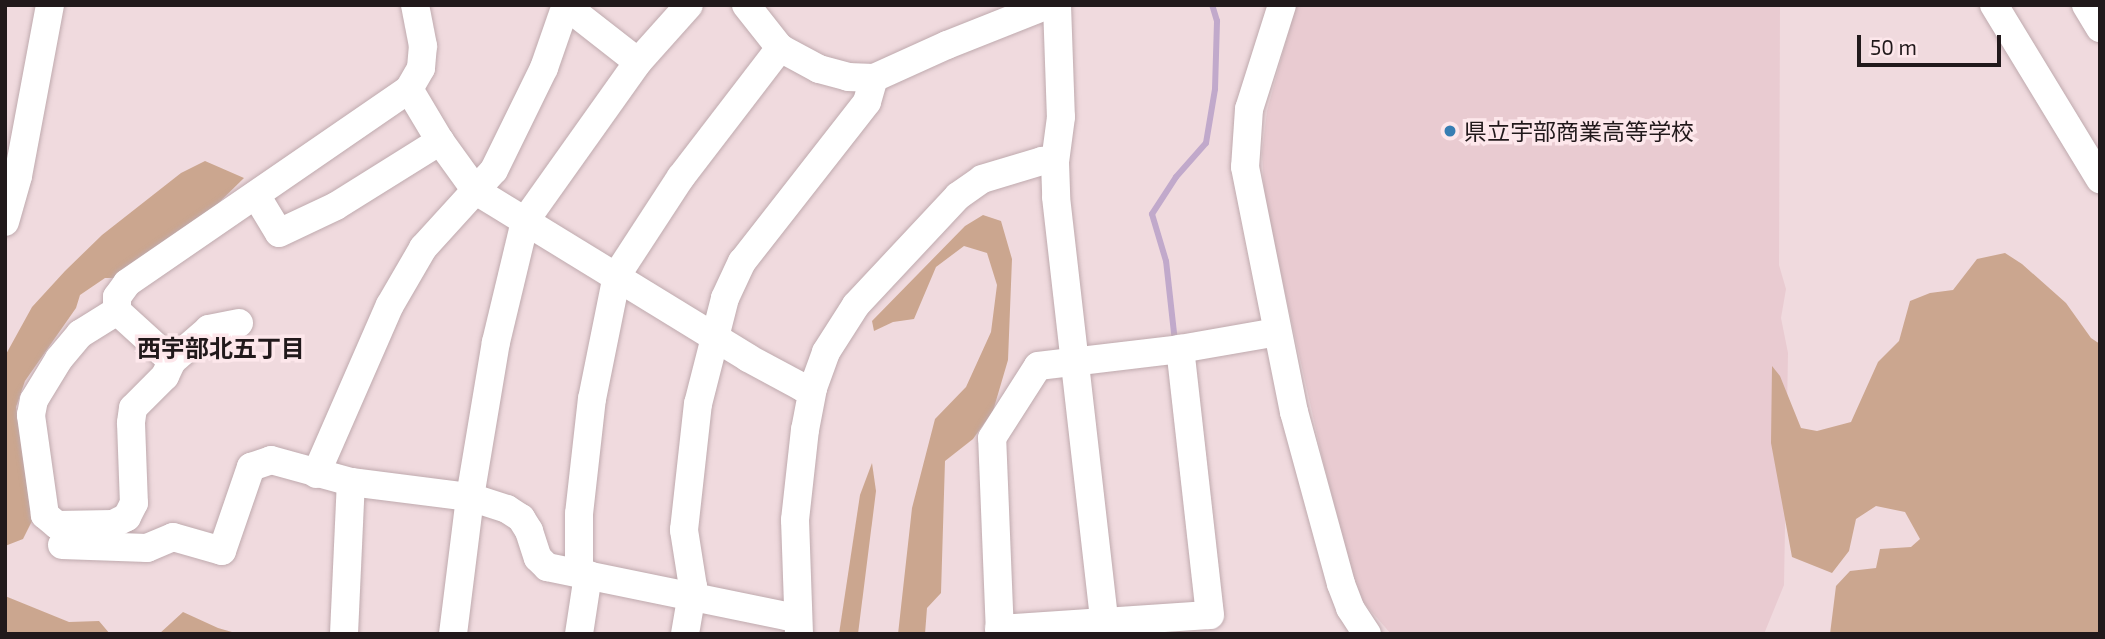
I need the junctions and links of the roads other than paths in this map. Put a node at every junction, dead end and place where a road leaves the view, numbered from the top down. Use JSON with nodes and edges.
{"nodes":[{"id":1,"x":50,"y":5,"type":"edge"},
{"id":2,"x":415,"y":5,"type":"edge"},
{"id":3,"x":689,"y":5,"type":"edge"},
{"id":4,"x":746,"y":5,"type":"edge"},
{"id":5,"x":1282,"y":5,"type":"edge"},
{"id":6,"x":1994,"y":5,"type":"edge"},
{"id":7,"x":2086,"y":5,"type":"edge"},
{"id":8,"x":566,"y":7,"type":"edge"},
{"id":9,"x":2100,"y":28,"type":"edge"},
{"id":10,"x":780,"y":48,"type":"junction"},
{"id":11,"x":638,"y":62,"type":"junction"},
{"id":12,"x":874,"y":78,"type":"junction"},
{"id":13,"x":409,"y":89,"type":"junction"},
{"id":14,"x":440,"y":141,"type":"junction"},
{"id":15,"x":1055,"y":162,"type":"junction"},
{"id":16,"x":2100,"y":179,"type":"edge"},
{"id":17,"x":476,"y":191,"type":"junction"},
{"id":18,"x":256,"y":195,"type":"junction"},
{"id":19,"x":525,"y":221,"type":"junction"},
{"id":20,"x":5,"y":222,"type":"edge"},
{"id":21,"x":617,"y":275,"type":"junction"},
{"id":22,"x":117,"y":311,"type":"junction"},
{"id":23,"x":239,"y":323,"type":"dead end"},
{"id":24,"x":1278,"y":331,"type":"junction"},
{"id":25,"x":717,"y":336,"type":"junction"},
{"id":26,"x":1180,"y":349,"type":"junction"},
{"id":27,"x":172,"y":361,"type":"junction"},
{"id":28,"x":1077,"y":363,"type":"junction"},
{"id":29,"x":813,"y":388,"type":"junction"},
{"id":30,"x":316,"y":474,"type":"junction"},
{"id":31,"x":351,"y":482,"type":"junction"},
{"id":32,"x":470,"y":497,"type":"junction"},
{"id":33,"x":62,"y":545,"type":"dead end"},
{"id":34,"x":584,"y":575,"type":"junction"},
{"id":35,"x":691,"y":598,"type":"junction"},
{"id":36,"x":798,"y":624,"type":"edge"},
{"id":37,"x":1106,"y":629,"type":"edge"},
{"id":38,"x":1000,"y":631,"type":"edge"},
{"id":39,"x":344,"y":634,"type":"edge"},
{"id":40,"x":453,"y":634,"type":"edge"},
{"id":41,"x":579,"y":634,"type":"edge"},
{"id":42,"x":685,"y":634,"type":"edge"},
{"id":43,"x":1367,"y":634,"type":"edge"}],
"edges":[{"from":1,"to":20,"type":"street"},
{"from":2,"to":13,"type":"street"},
{"from":3,"to":11,"type":"street"},
{"from":4,"to":10,"type":"street"},
{"from":5,"to":24,"type":"street"},
{"from":6,"to":16,"type":"street"},
{"from":7,"to":9,"type":"street"},
{"from":8,"to":11,"type":"street"},
{"from":8,"to":17,"type":"street"},
{"from":10,"to":12,"type":"street"},
{"from":10,"to":21,"type":"street"},
{"from":11,"to":19,"type":"street"},
{"from":12,"to":15,"type":"street"},
{"from":12,"to":25,"type":"street"},
{"from":13,"to":14,"type":"street"},
{"from":13,"to":18,"type":"street"},
{"from":14,"to":17,"type":"street"},
{"from":14,"to":18,"type":"street"},
{"from":15,"to":28,"type":"street"},
{"from":15,"to":29,"type":"street"},
{"from":17,"to":19,"type":"street"},
{"from":17,"to":30,"type":"street"},
{"from":18,"to":22,"type":"street"},
{"from":19,"to":21,"type":"street"},
{"from":19,"to":32,"type":"street"},
{"from":21,"to":25,"type":"street"},
{"from":21,"to":34,"type":"street"},
{"from":22,"to":27,"type":"street"},
{"from":22,"to":27,"type":"street"},
{"from":23,"to":27,"type":"street"},
{"from":24,"to":26,"type":"street"},
{"from":24,"to":43,"type":"street"},
{"from":25,"to":29,"type":"street"},
{"from":25,"to":35,"type":"street"},
{"from":26,"to":28,"type":"street"},
{"from":26,"to":37,"type":"street"},
{"from":28,"to":37,"type":"street"},
{"from":28,"to":38,"type":"street"},
{"from":29,"to":36,"type":"street"},
{"from":30,"to":31,"type":"street"},
{"from":30,"to":33,"type":"street"},
{"from":31,"to":32,"type":"street"},
{"from":31,"to":39,"type":"street"},
{"from":32,"to":34,"type":"street"},
{"from":32,"to":40,"type":"street"},
{"from":34,"to":35,"type":"street"},
{"from":34,"to":41,"type":"street"},
{"from":35,"to":36,"type":"street"},
{"from":35,"to":42,"type":"street"},
{"from":37,"to":38,"type":"street"}]}
